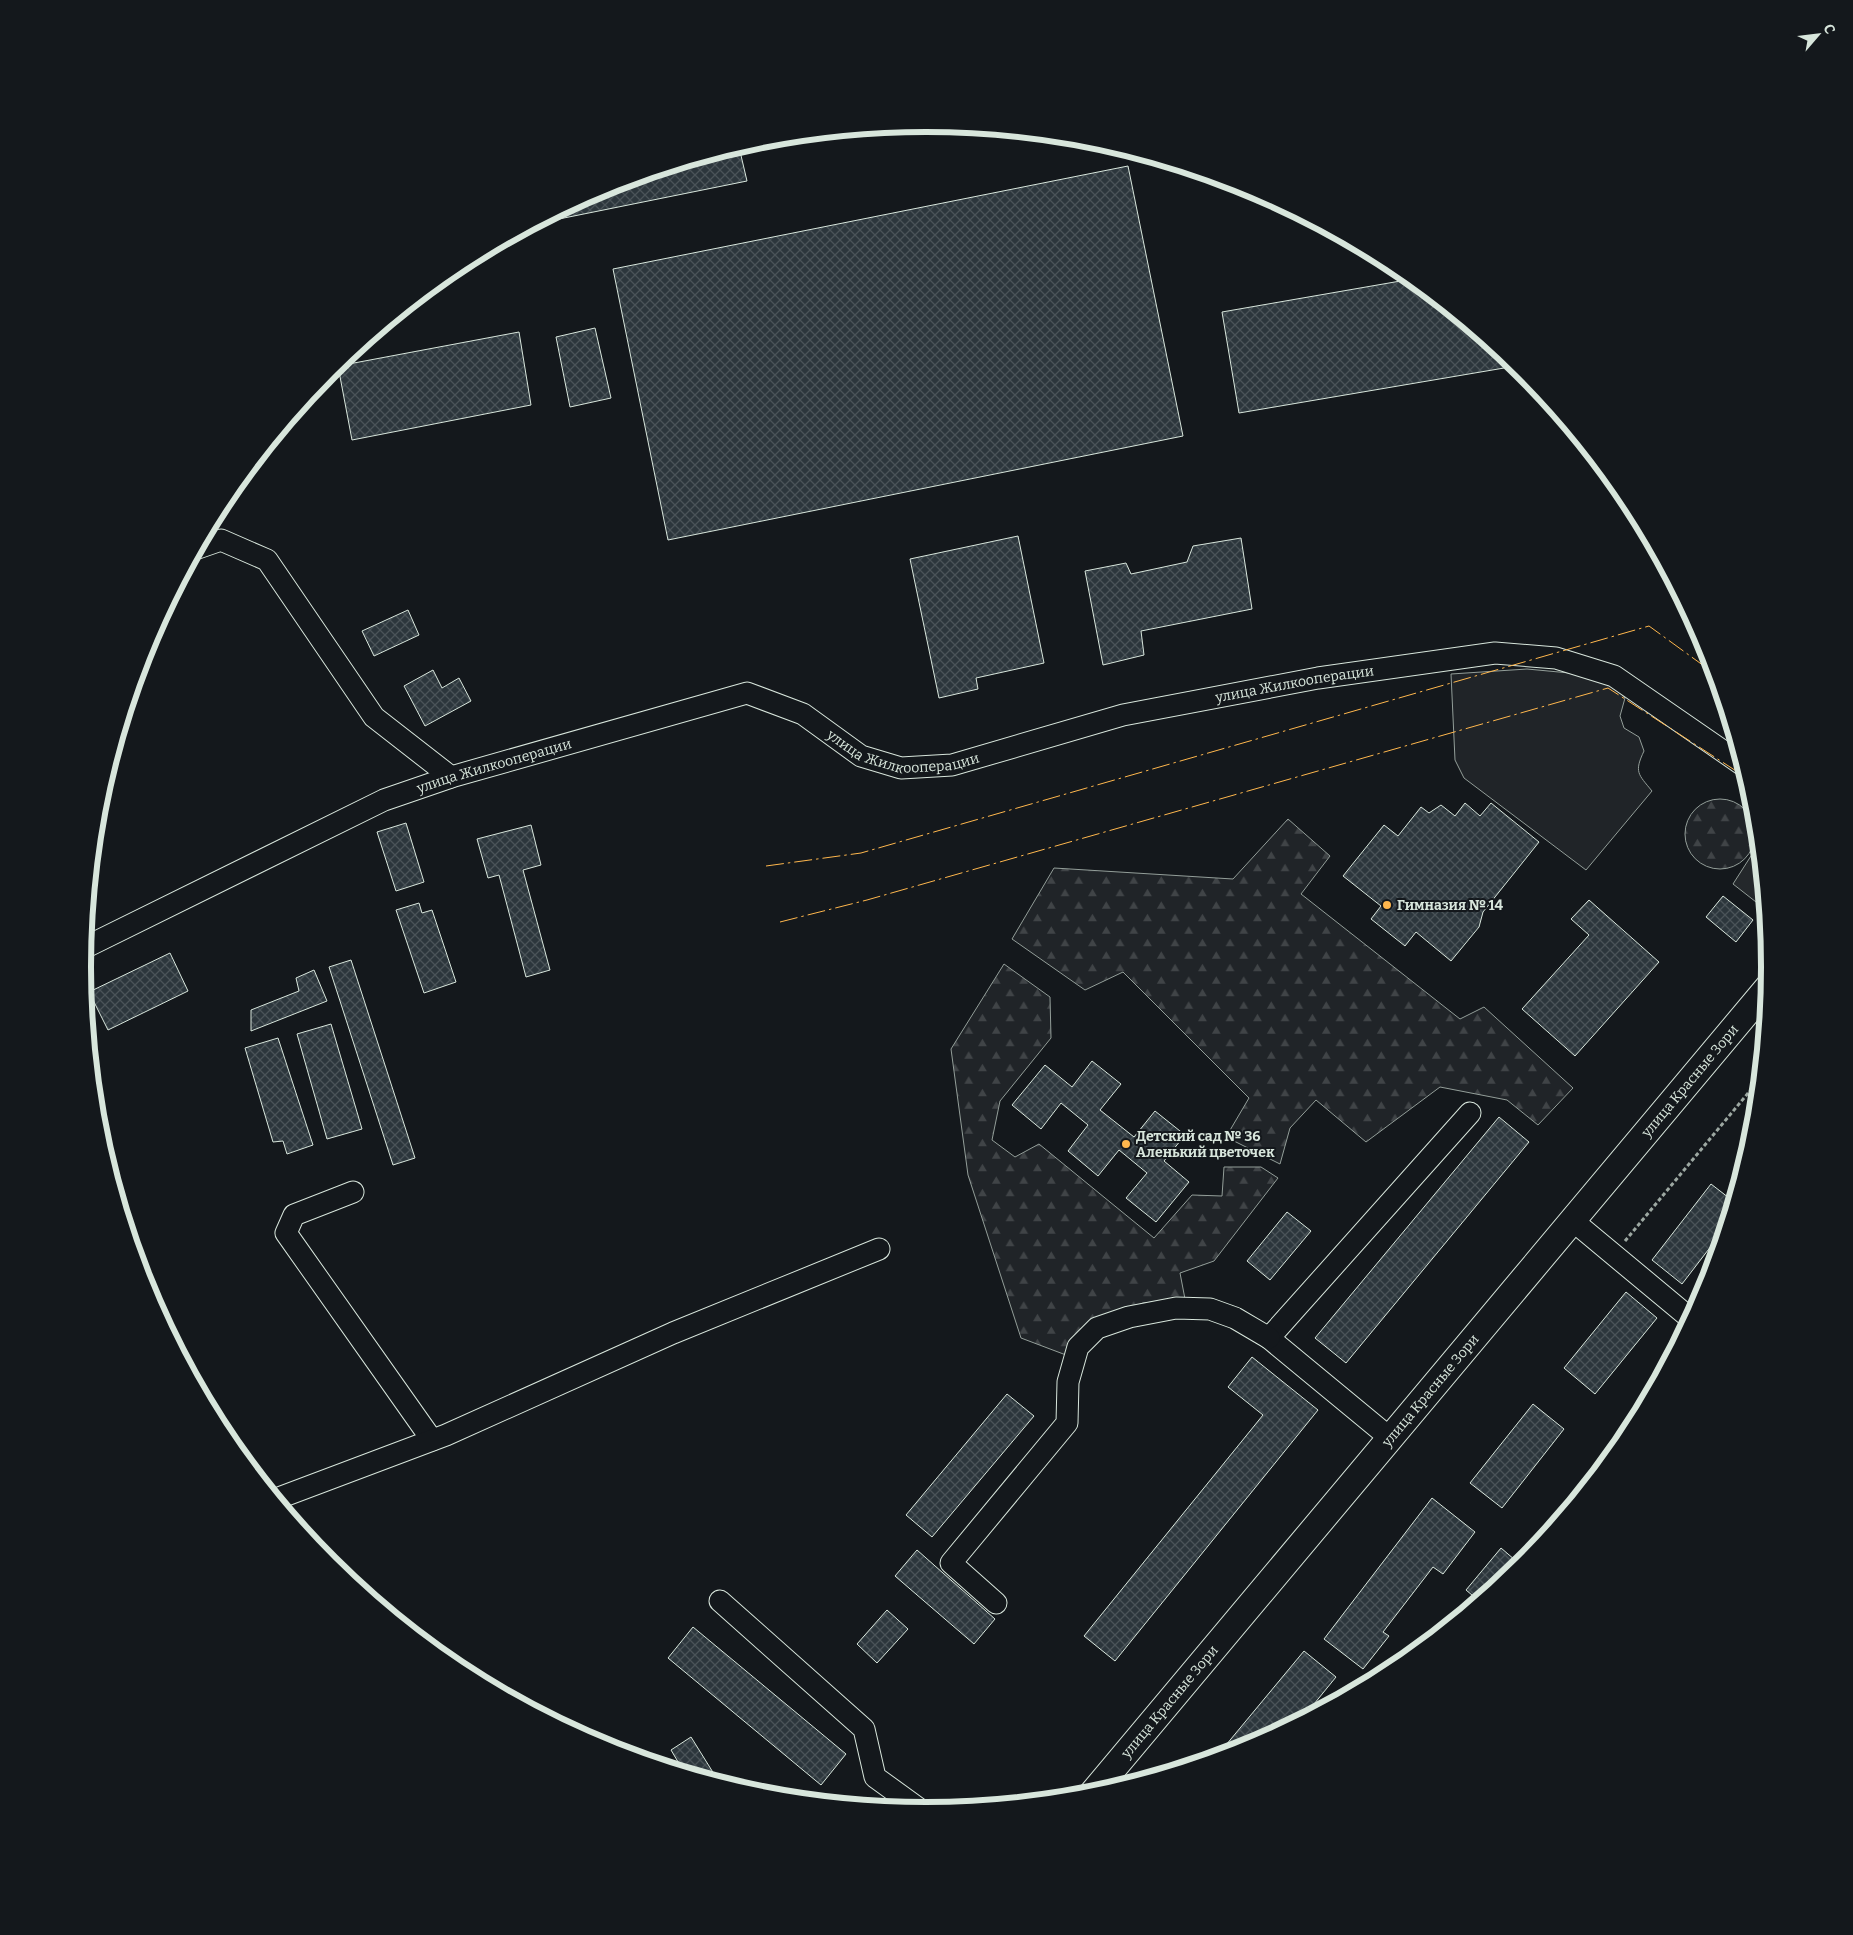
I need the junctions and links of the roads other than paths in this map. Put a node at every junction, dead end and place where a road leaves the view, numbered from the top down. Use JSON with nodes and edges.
{"nodes":[{"id":1,"x":206,"y":545,"type":"edge"},
{"id":2,"x":1735,"y":760,"type":"edge"},
{"id":3,"x":451,"y":777,"type":"junction"},
{"id":4,"x":92,"y":944,"type":"edge"},
{"id":5,"x":1761,"y":1003,"type":"edge"},
{"id":6,"x":1470,"y":1113,"type":"dead end"},
{"id":7,"x":353,"y":1192,"type":"dead end"},
{"id":8,"x":1572,"y":1220,"type":"junction"},
{"id":9,"x":879,"y":1248,"type":"dead end"},
{"id":10,"x":1685,"y":1315,"type":"edge"},
{"id":11,"x":1269,"y":1338,"type":"junction"},
{"id":12,"x":1390,"y":1438,"type":"junction"},
{"id":13,"x":432,"y":1440,"type":"junction"},
{"id":14,"x":281,"y":1497,"type":"edge"},
{"id":15,"x":720,"y":1601,"type":"dead end"},
{"id":16,"x":996,"y":1603,"type":"dead end"},
{"id":17,"x":1100,"y":1784,"type":"edge"},
{"id":18,"x":895,"y":1801,"type":"edge"}],
"edges":[{"from":1,"to":3,"type":"street"},
{"from":2,"to":3,"type":"street","name":"улица Жилкооперации"},
{"from":3,"to":4,"type":"street","name":"улица Жилкооперации"},
{"from":5,"to":8,"type":"main road","name":"улица Красные Зори"},
{"from":6,"to":11,"type":"street"},
{"from":7,"to":13,"type":"street"},
{"from":8,"to":10,"type":"street"},
{"from":8,"to":12,"type":"main road","name":"улица Красные Зори"},
{"from":9,"to":13,"type":"street"},
{"from":11,"to":12,"type":"street"},
{"from":11,"to":16,"type":"street"},
{"from":12,"to":17,"type":"main road","name":"улица Красные Зори"},
{"from":13,"to":14,"type":"street"},
{"from":15,"to":18,"type":"street"}]}
